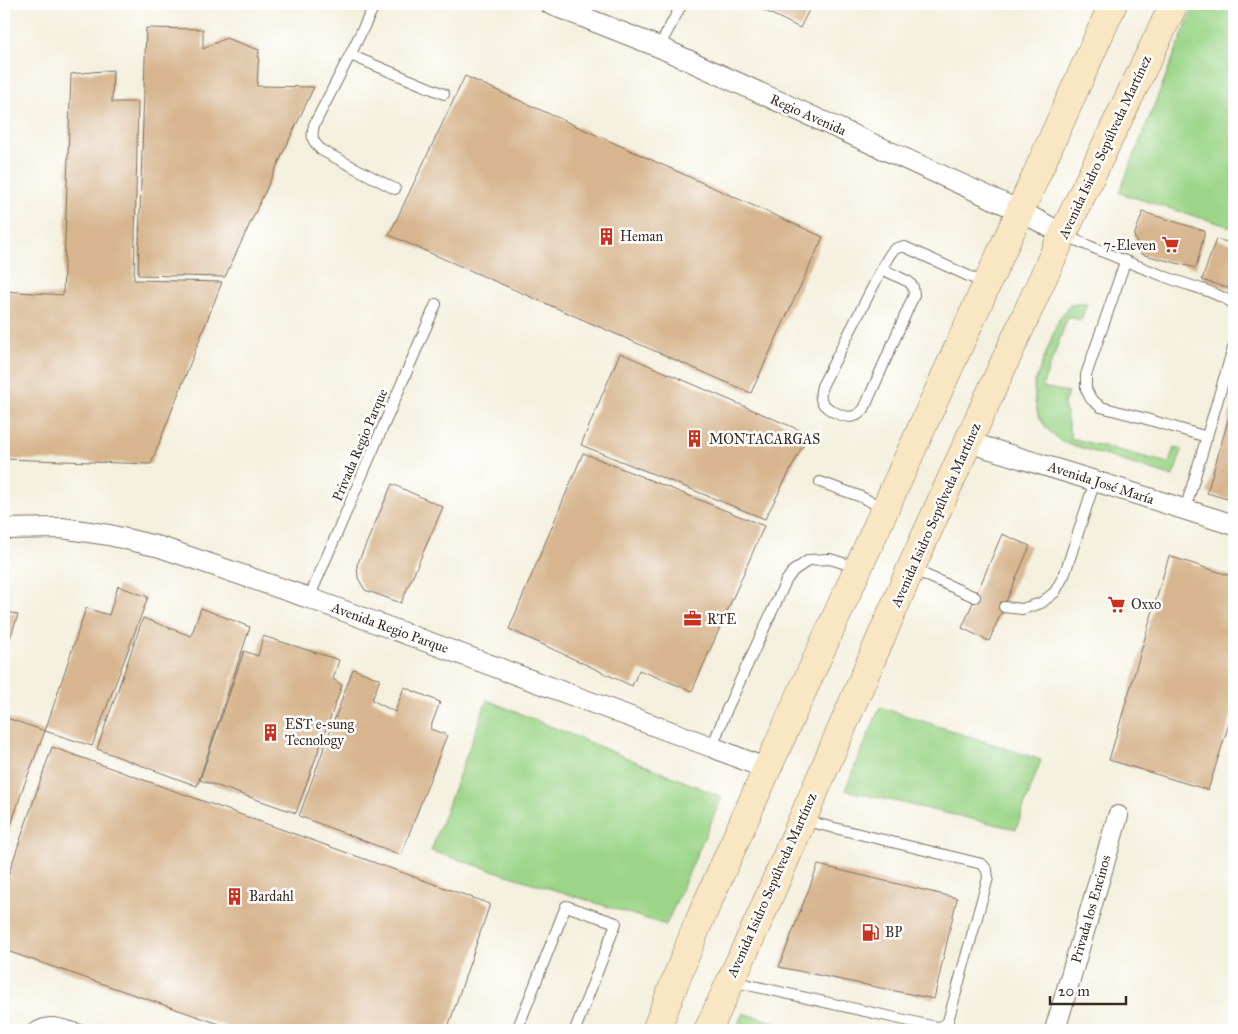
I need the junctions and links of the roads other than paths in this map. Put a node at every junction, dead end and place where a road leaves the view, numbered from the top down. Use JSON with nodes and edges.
{"nodes":[{"id":1,"x":375,"y":4,"type":"edge"},
{"id":2,"x":550,"y":4,"type":"edge"},
{"id":3,"x":682,"y":4,"type":"edge"},
{"id":4,"x":1113,"y":4,"type":"edge"},
{"id":5,"x":1174,"y":4,"type":"edge"},
{"id":6,"x":659,"y":47,"type":"junction"},
{"id":7,"x":350,"y":56,"type":"junction"},
{"id":8,"x":444,"y":94,"type":"dead end"},
{"id":9,"x":395,"y":189,"type":"dead end"},
{"id":10,"x":1020,"y":211,"type":"junction"},
{"id":11,"x":1063,"y":234,"type":"junction"},
{"id":12,"x":1125,"y":262,"type":"junction"},
{"id":13,"x":882,"y":269,"type":"junction"},
{"id":14,"x":987,"y":284,"type":"junction"},
{"id":15,"x":436,"y":304,"type":"dead end"},
{"id":16,"x":1234,"y":304,"type":"edge"},
{"id":17,"x":1234,"y":345,"type":"edge"},
{"id":18,"x":1207,"y":437,"type":"junction"},
{"id":19,"x":968,"y":442,"type":"junction"},
{"id":20,"x":1096,"y":481,"type":"junction"},
{"id":21,"x":820,"y":482,"type":"dead end"},
{"id":22,"x":885,"y":509,"type":"junction"},
{"id":23,"x":1185,"y":510,"type":"junction"},
{"id":24,"x":1234,"y":525,"type":"edge"},
{"id":25,"x":4,"y":529,"type":"edge"},
{"id":26,"x":858,"y":568,"type":"junction"},
{"id":27,"x":912,"y":568,"type":"junction"},
{"id":28,"x":976,"y":597,"type":"dead end"},
{"id":29,"x":309,"y":598,"type":"junction"},
{"id":30,"x":1004,"y":607,"type":"dead end"},
{"id":31,"x":712,"y":747,"type":"junction"},
{"id":32,"x":767,"y":769,"type":"junction"},
{"id":33,"x":1118,"y":816,"type":"dead end"},
{"id":34,"x":801,"y":820,"type":"junction"},
{"id":35,"x":730,"y":981,"type":"junction"},
{"id":36,"x":32,"y":1030,"type":"edge"},
{"id":37,"x":81,"y":1030,"type":"edge"},
{"id":38,"x":518,"y":1030,"type":"edge"},
{"id":39,"x":575,"y":1030,"type":"edge"},
{"id":40,"x":656,"y":1030,"type":"edge"},
{"id":41,"x":708,"y":1030,"type":"edge"},
{"id":42,"x":1055,"y":1030,"type":"edge"}],
"edges":[{"from":1,"to":7,"type":"lane"},
{"from":2,"to":6,"type":"street","name":"Regio Avenida"},
{"from":3,"to":6,"type":"lane"},
{"from":4,"to":10,"type":"main road"},
{"from":5,"to":11,"type":"main road","name":"Avenida Isidro Sepúlveda Martínez"},
{"from":6,"to":10,"type":"street","name":"Regio Avenida"},
{"from":7,"to":8,"type":"lane"},
{"from":7,"to":9,"type":"lane"},
{"from":10,"to":11,"type":"street","name":"Regio Avenida"},
{"from":10,"to":14,"type":"main road"},
{"from":11,"to":12,"type":"lane"},
{"from":11,"to":19,"type":"main road","name":"Avenida Isidro Sepúlveda Martínez"},
{"from":12,"to":16,"type":"lane"},
{"from":12,"to":18,"type":"lane"},
{"from":13,"to":13,"type":"lane"},
{"from":13,"to":14,"type":"lane"},
{"from":14,"to":22,"type":"main road"},
{"from":15,"to":29,"type":"lane","name":"Privada Regio Parque"},
{"from":17,"to":18,"type":"lane"},
{"from":18,"to":23,"type":"lane"},
{"from":19,"to":20,"type":"street","name":"Avenida José María"},
{"from":19,"to":27,"type":"main road","name":"Avenida Isidro Sepúlveda Martínez"},
{"from":20,"to":23,"type":"street","name":"Avenida José María"},
{"from":20,"to":30,"type":"lane"},
{"from":21,"to":22,"type":"lane"},
{"from":22,"to":26,"type":"main road"},
{"from":23,"to":24,"type":"street","name":"Avenida José María"},
{"from":25,"to":29,"type":"street","name":"Avenida Regio Parque"},
{"from":26,"to":31,"type":"lane"},
{"from":26,"to":32,"type":"main road"},
{"from":27,"to":28,"type":"lane"},
{"from":27,"to":34,"type":"main road","name":"Avenida Isidro Sepúlveda Martínez"},
{"from":29,"to":31,"type":"street","name":"Avenida Regio Parque"},
{"from":31,"to":32,"type":"street","name":"Avenida Regio Parque"},
{"from":32,"to":40,"type":"main road"},
{"from":33,"to":42,"type":"street","name":"Privada los Encinos"},
{"from":34,"to":35,"type":"main road","name":"Avenida Isidro Sepúlveda Martínez"},
{"from":34,"to":35,"type":"lane"},
{"from":35,"to":41,"type":"main road","name":"Avenida Isidro Sepúlveda Martínez"},
{"from":36,"to":37,"type":"lane"},
{"from":38,"to":39,"type":"lane"}]}
